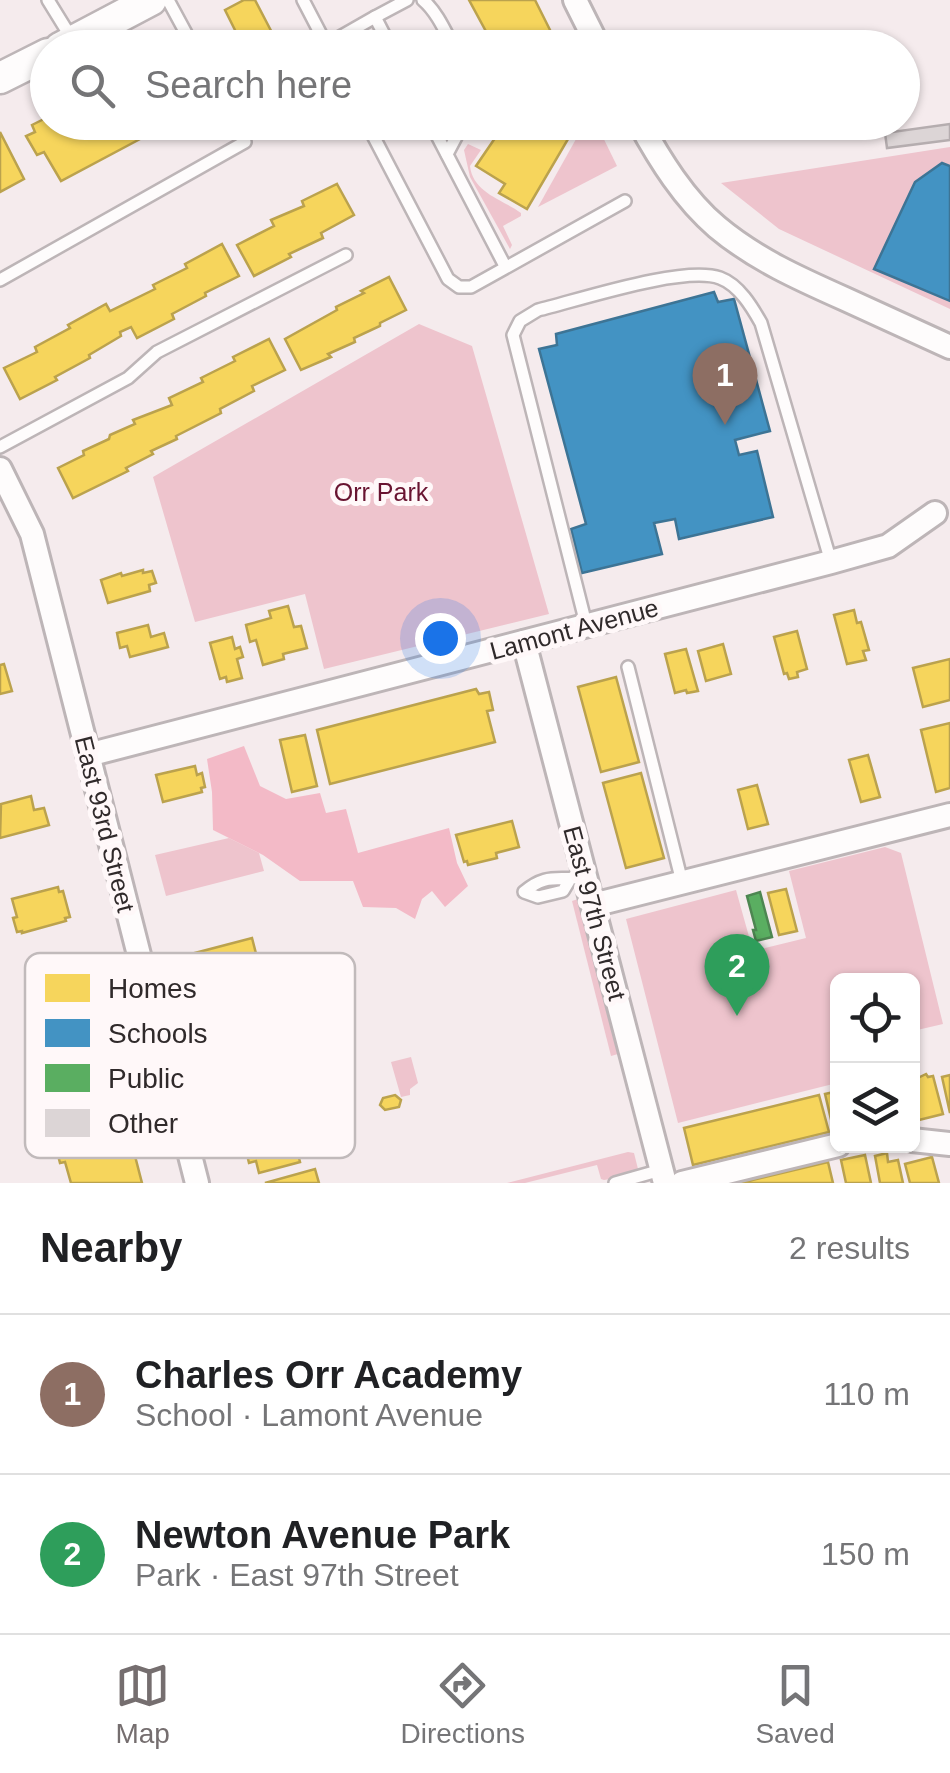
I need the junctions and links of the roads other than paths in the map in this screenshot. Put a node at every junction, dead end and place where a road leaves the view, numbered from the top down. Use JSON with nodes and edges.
{"nodes":[{"id":1,"x":48,"y":0,"type":"edge"},
{"id":2,"x":154,"y":0,"type":"edge"},
{"id":3,"x":302,"y":0,"type":"edge"},
{"id":4,"x":407,"y":0,"type":"edge"},
{"id":5,"x":422,"y":0,"type":"edge"},
{"id":6,"x":575,"y":0,"type":"edge"},
{"id":7,"x":375,"y":17,"type":"junction"},
{"id":8,"x":56,"y":30,"type":"edge"},
{"id":9,"x":94,"y":30,"type":"edge"},
{"id":10,"x":179,"y":30,"type":"edge"},
{"id":11,"x":318,"y":30,"type":"edge"},
{"id":12,"x":353,"y":30,"type":"edge"},
{"id":13,"x":382,"y":30,"type":"edge"},
{"id":14,"x":445,"y":30,"type":"edge"},
{"id":15,"x":590,"y":30,"type":"edge"},
{"id":16,"x":30,"y":62,"type":"edge"},
{"id":17,"x":0,"y":78,"type":"edge"},
{"id":18,"x":244,"y":140,"type":"edge"},
{"id":19,"x":375,"y":140,"type":"edge"},
{"id":20,"x":439,"y":140,"type":"edge"},
{"id":21,"x":454,"y":140,"type":"edge"},
{"id":22,"x":650,"y":140,"type":"edge"},
{"id":23,"x":446,"y":154,"type":"junction"},
{"id":24,"x":625,"y":202,"type":"dead end"},
{"id":25,"x":346,"y":255,"type":"dead end"},
{"id":26,"x":506,"y":266,"type":"junction"},
{"id":27,"x":0,"y":280,"type":"edge"},
{"id":28,"x":950,"y":347,"type":"edge"},
{"id":29,"x":0,"y":447,"type":"edge"},
{"id":30,"x":0,"y":470,"type":"edge"},
{"id":31,"x":935,"y":513,"type":"dead end"},
{"id":32,"x":831,"y":562,"type":"junction"},
{"id":33,"x":586,"y":624,"type":"junction"},
{"id":34,"x":524,"y":642,"type":"junction"},
{"id":35,"x":628,"y":667,"type":"dead end"},
{"id":36,"x":88,"y":755,"type":"junction"},
{"id":37,"x":950,"y":815,"type":"edge"},
{"id":38,"x":682,"y":882,"type":"junction"},
{"id":39,"x":593,"y":905,"type":"junction"},
{"id":40,"x":138,"y":953,"type":"edge"},
{"id":41,"x":920,"y":1141,"type":"edge"},
{"id":42,"x":950,"y":1144,"type":"edge"},
{"id":43,"x":830,"y":1147,"type":"edge"},
{"id":44,"x":191,"y":1158,"type":"edge"},
{"id":45,"x":663,"y":1176,"type":"edge"},
{"id":46,"x":197,"y":1183,"type":"edge"},
{"id":47,"x":615,"y":1183,"type":"edge"},
{"id":48,"x":682,"y":1183,"type":"edge"}],
"edges":[{"from":1,"to":8,"type":"lane"},
{"from":2,"to":9,"type":"street"},
{"from":2,"to":10,"type":"lane"},
{"from":3,"to":11,"type":"lane"},
{"from":4,"to":7,"type":"lane"},
{"from":5,"to":14,"type":"lane"},
{"from":6,"to":15,"type":"street"},
{"from":7,"to":12,"type":"lane"},
{"from":7,"to":13,"type":"lane"},
{"from":16,"to":17,"type":"street"},
{"from":18,"to":27,"type":"lane"},
{"from":19,"to":26,"type":"lane"},
{"from":20,"to":23,"type":"lane"},
{"from":21,"to":23,"type":"lane"},
{"from":22,"to":28,"type":"street"},
{"from":23,"to":26,"type":"lane"},
{"from":24,"to":26,"type":"lane"},
{"from":25,"to":29,"type":"lane"},
{"from":30,"to":36,"type":"street","name":"East 93rd Street"},
{"from":31,"to":32,"type":"street","name":"Lamont Avenue"},
{"from":32,"to":33,"type":"street","name":"Lamont Avenue"},
{"from":32,"to":33,"type":"lane"},
{"from":33,"to":34,"type":"street","name":"Lamont Avenue"},
{"from":34,"to":36,"type":"street","name":"Lamont Avenue"},
{"from":34,"to":39,"type":"street","name":"East 97th Street"},
{"from":35,"to":38,"type":"lane"},
{"from":36,"to":40,"type":"street","name":"East 93rd Street"},
{"from":37,"to":38,"type":"street"},
{"from":38,"to":39,"type":"street"},
{"from":39,"to":45,"type":"street","name":"East 97th Street"},
{"from":41,"to":42,"type":"street"},
{"from":43,"to":48,"type":"street"},
{"from":44,"to":46,"type":"street","name":"East 93rd Street"},
{"from":45,"to":47,"type":"lane"}]}
